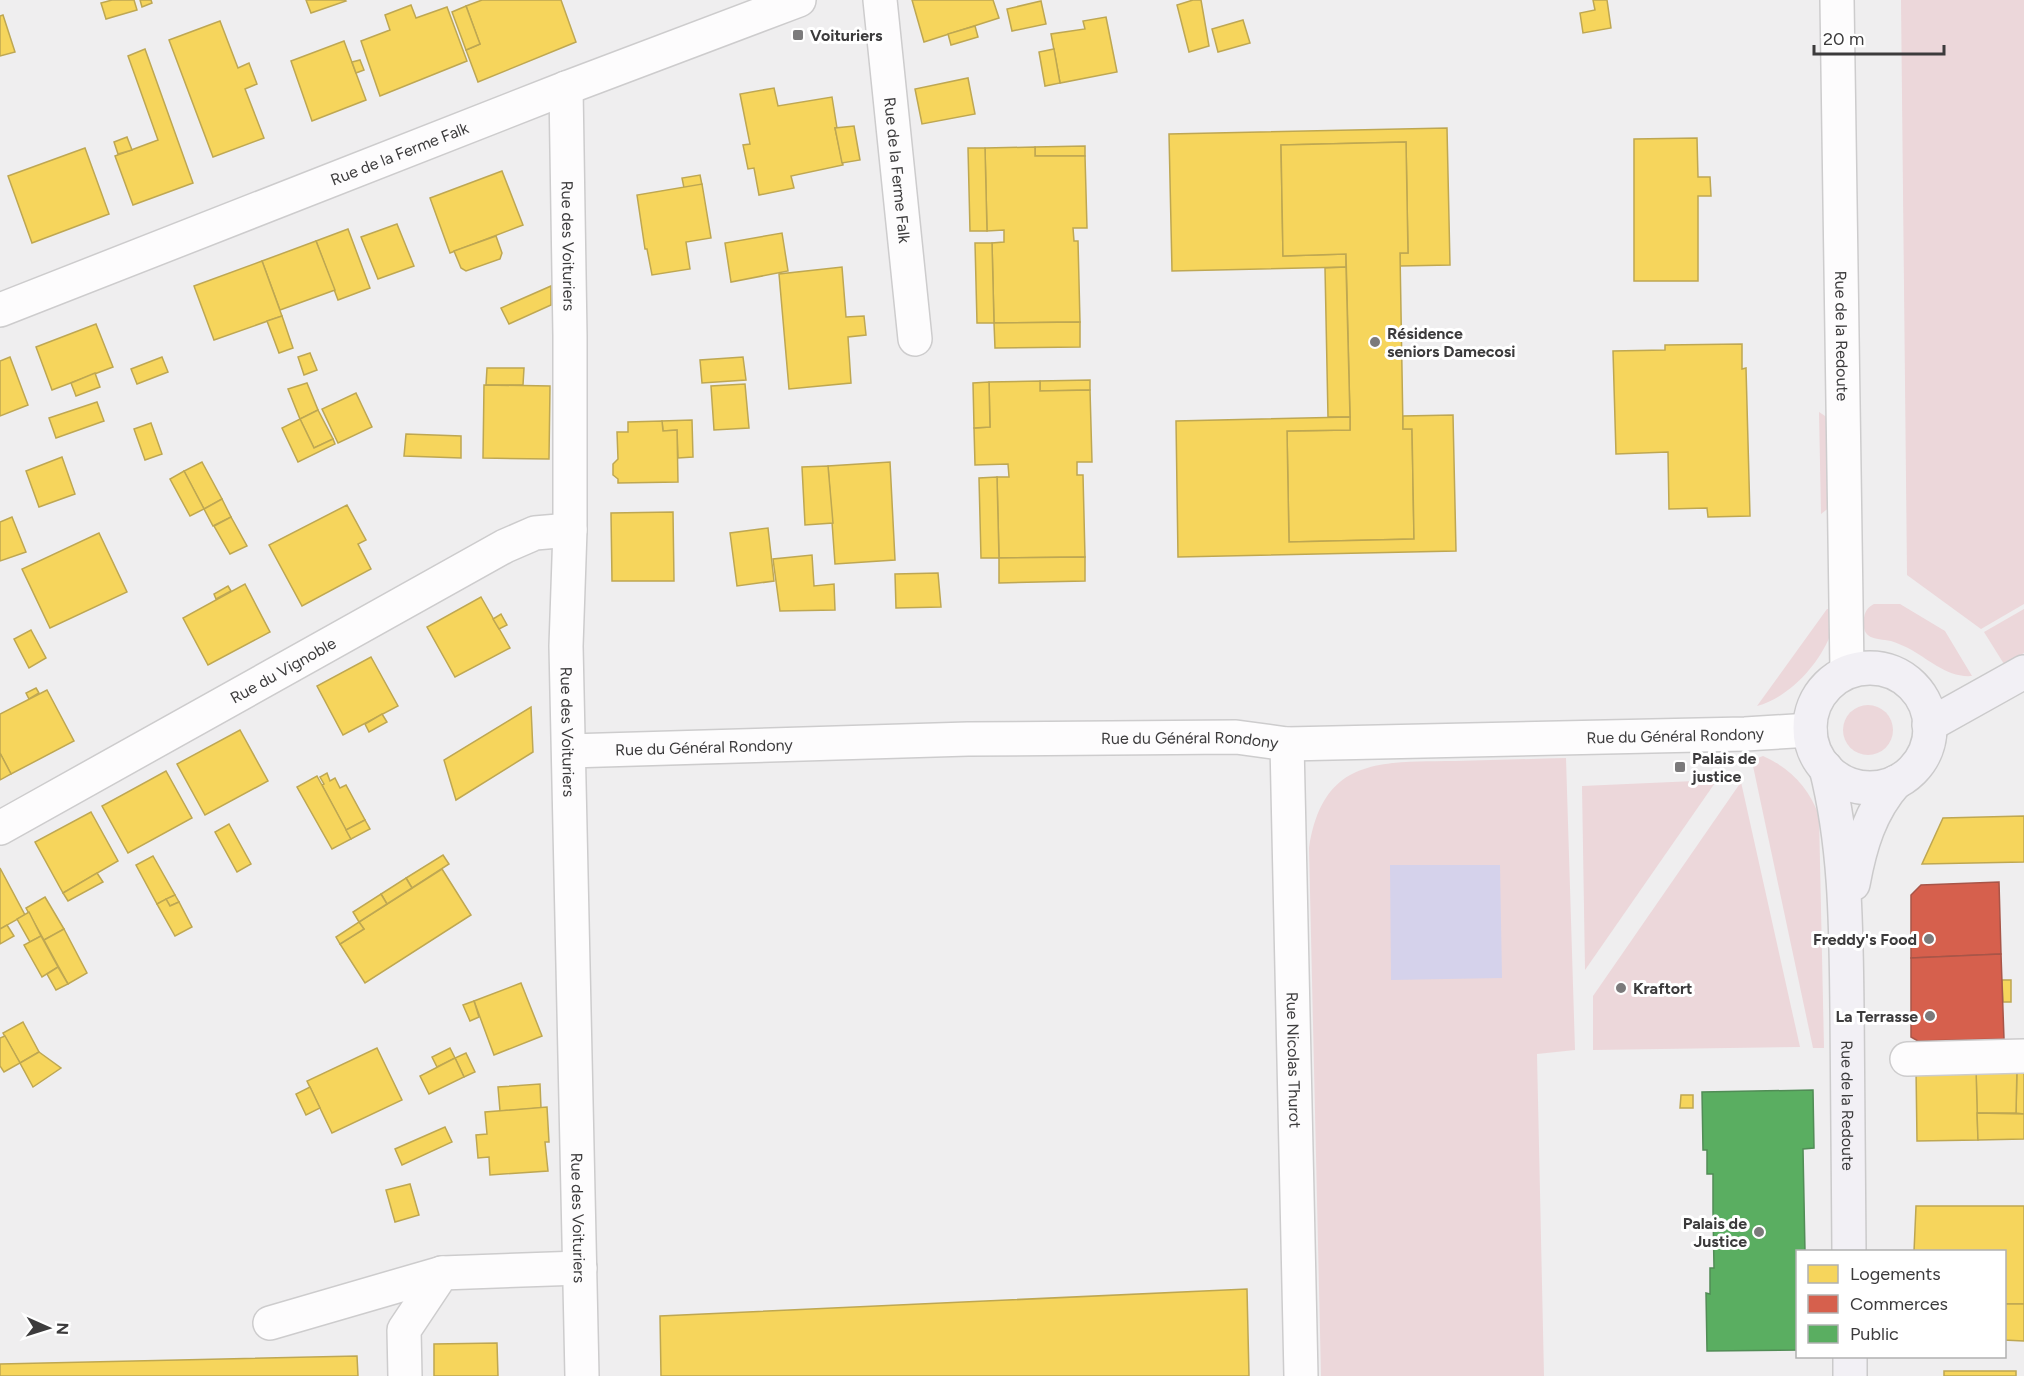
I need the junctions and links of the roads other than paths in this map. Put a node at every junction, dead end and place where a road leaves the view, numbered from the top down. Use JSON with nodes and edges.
{"nodes":[{"id":1,"x":799,"y":0,"type":"edge"},
{"id":2,"x":880,"y":0,"type":"edge"},
{"id":3,"x":1837,"y":0,"type":"edge"},
{"id":4,"x":566,"y":88,"type":"junction"},
{"id":5,"x":0,"y":310,"type":"edge"},
{"id":6,"x":915,"y":339,"type":"dead end"},
{"id":7,"x":570,"y":530,"type":"junction"},
{"id":8,"x":1847,"y":671,"type":"junction"},
{"id":9,"x":2024,"y":672,"type":"edge"},
{"id":10,"x":1929,"y":725,"type":"junction"},
{"id":11,"x":1810,"y":730,"type":"junction"},
{"id":12,"x":1287,"y":744,"type":"junction"},
{"id":13,"x":569,"y":751,"type":"junction"},
{"id":14,"x":1826,"y":768,"type":"junction"},
{"id":15,"x":1896,"y":782,"type":"junction"},
{"id":16,"x":0,"y":828,"type":"edge"},
{"id":17,"x":1846,"y":924,"type":"junction"},
{"id":18,"x":2024,"y":1056,"type":"edge"},
{"id":19,"x":1907,"y":1059,"type":"dead end"},
{"id":20,"x":1849,"y":1250,"type":"edge"},
{"id":21,"x":580,"y":1268,"type":"junction"},
{"id":22,"x":442,"y":1273,"type":"junction"},
{"id":23,"x":270,"y":1323,"type":"dead end"},
{"id":24,"x":1850,"y":1358,"type":"edge"},
{"id":25,"x":405,"y":1376,"type":"edge"},
{"id":26,"x":582,"y":1376,"type":"edge"},
{"id":27,"x":1301,"y":1376,"type":"edge"},
{"id":28,"x":1850,"y":1376,"type":"edge"}],
"edges":[{"from":1,"to":4,"type":"street","name":"Rue de la Ferme Falk"},
{"from":2,"to":6,"type":"street","name":"Rue de la Ferme Falk"},
{"from":3,"to":8,"type":"street","name":"Rue de la Redoute"},
{"from":4,"to":5,"type":"street","name":"Rue de la Ferme Falk"},
{"from":4,"to":7,"type":"street","name":"Rue des Voituriers"},
{"from":7,"to":13,"type":"street","name":"Rue des Voituriers"},
{"from":7,"to":16,"type":"street","name":"Rue du Vignoble"},
{"from":8,"to":10,"type":"main road"},
{"from":8,"to":11,"type":"main road"},
{"from":9,"to":10,"type":"main road"},
{"from":10,"to":15,"type":"main road"},
{"from":11,"to":12,"type":"street","name":"Rue du Général Rondony"},
{"from":11,"to":14,"type":"main road"},
{"from":12,"to":13,"type":"street","name":"Rue du Général Rondony"},
{"from":12,"to":27,"type":"street","name":"Rue Nicolas Thurot"},
{"from":13,"to":21,"type":"street","name":"Rue des Voituriers"},
{"from":14,"to":15,"type":"main road"},
{"from":14,"to":17,"type":"main road","name":"Rue de la Redoute"},
{"from":15,"to":17,"type":"main road","name":"Rue de la Redoute"},
{"from":17,"to":20,"type":"main road","name":"Rue de la Redoute"},
{"from":18,"to":19,"type":"street"},
{"from":21,"to":22,"type":"street"},
{"from":21,"to":26,"type":"street","name":"Rue des Voituriers"},
{"from":22,"to":23,"type":"street"},
{"from":22,"to":25,"type":"street"},
{"from":24,"to":28,"type":"main road"}]}
